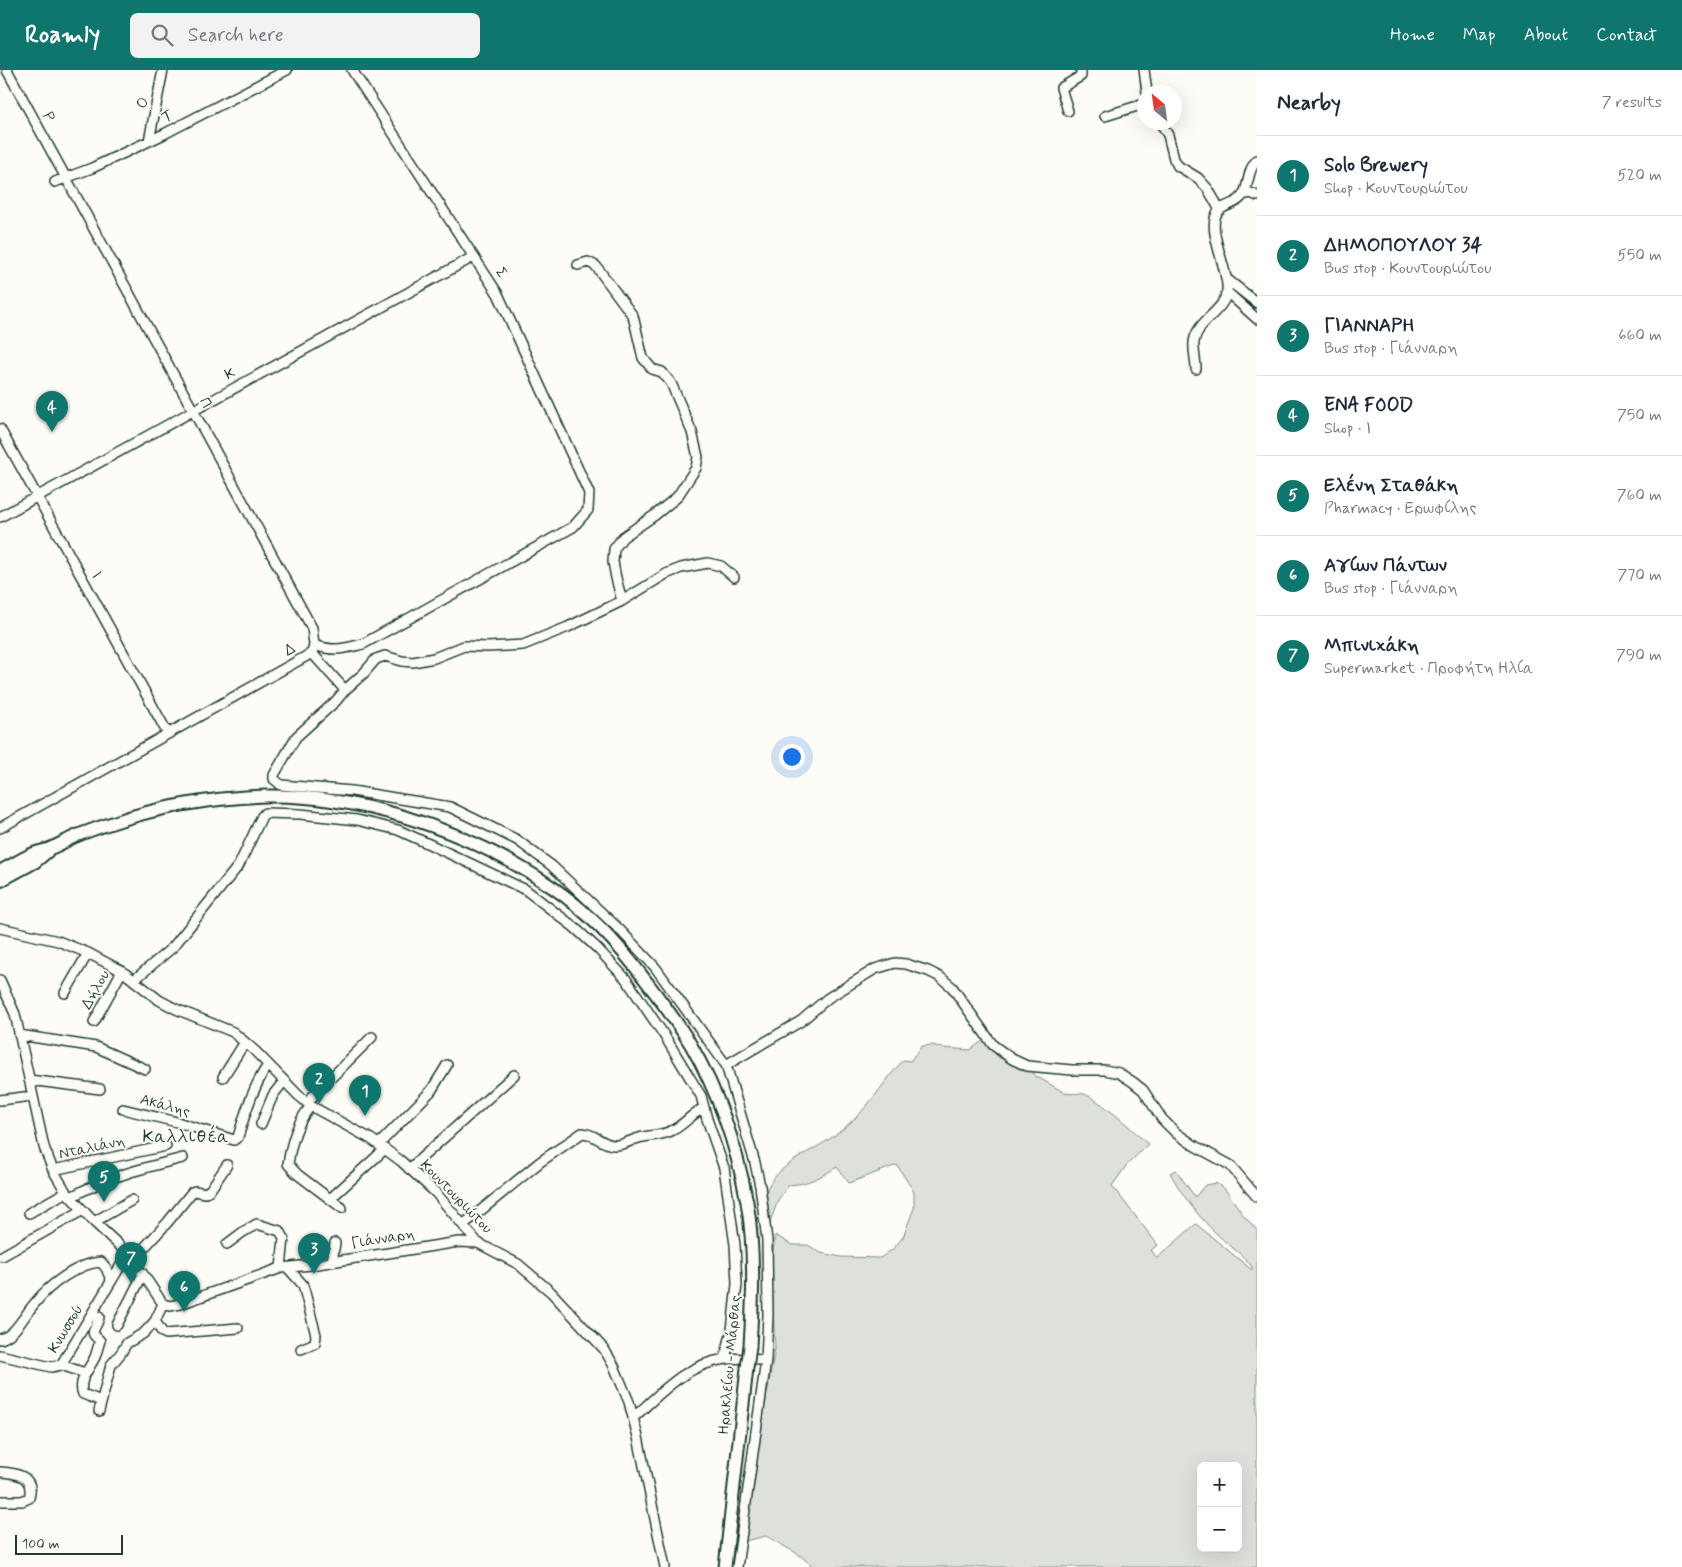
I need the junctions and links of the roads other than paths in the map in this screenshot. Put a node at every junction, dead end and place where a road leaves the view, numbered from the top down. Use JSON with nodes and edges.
{"nodes":[{"id":1,"x":7,"y":70,"type":"edge"},
{"id":2,"x":163,"y":70,"type":"edge"},
{"id":3,"x":287,"y":70,"type":"edge"},
{"id":4,"x":352,"y":70,"type":"edge"},
{"id":5,"x":1082,"y":70,"type":"edge"},
{"id":6,"x":1144,"y":70,"type":"edge"},
{"id":7,"x":1146,"y":85,"type":"edge"},
{"id":8,"x":1137,"y":106,"type":"edge"},
{"id":9,"x":1068,"y":111,"type":"dead end"},
{"id":10,"x":1105,"y":116,"type":"dead end"},
{"id":11,"x":1165,"y":130,"type":"edge"},
{"id":12,"x":149,"y":141,"type":"junction"},
{"id":13,"x":1257,"y":160,"type":"edge"},
{"id":14,"x":65,"y":178,"type":"junction"},
{"id":15,"x":56,"y":182,"type":"dead end"},
{"id":16,"x":1243,"y":195,"type":"junction"},
{"id":17,"x":1257,"y":196,"type":"edge"},
{"id":18,"x":1220,"y":210,"type":"junction"},
{"id":19,"x":473,"y":257,"type":"junction"},
{"id":20,"x":578,"y":265,"type":"dead end"},
{"id":21,"x":1228,"y":280,"type":"junction"},
{"id":22,"x":1227,"y":292,"type":"junction"},
{"id":23,"x":1257,"y":303,"type":"edge"},
{"id":24,"x":1257,"y":319,"type":"edge"},
{"id":25,"x":1196,"y":368,"type":"dead end"},
{"id":26,"x":193,"y":410,"type":"junction"},
{"id":27,"x":0,"y":429,"type":"edge"},
{"id":28,"x":37,"y":497,"type":"junction"},
{"id":29,"x":588,"y":510,"type":"joint"},
{"id":30,"x":0,"y":517,"type":"edge"},
{"id":31,"x":734,"y":577,"type":"dead end"},
{"id":32,"x":622,"y":601,"type":"junction"},
{"id":33,"x":313,"y":649,"type":"junction"},
{"id":34,"x":345,"y":690,"type":"junction"},
{"id":35,"x":168,"y":734,"type":"junction"},
{"id":36,"x":0,"y":828,"type":"edge"},
{"id":37,"x":52,"y":848,"type":"junction"},
{"id":38,"x":0,"y":871,"type":"edge"},
{"id":39,"x":0,"y":881,"type":"edge"},
{"id":40,"x":1,"y":931,"type":"edge"},
{"id":41,"x":88,"y":953,"type":"junction"},
{"id":42,"x":122,"y":971,"type":"junction"},
{"id":43,"x":0,"y":980,"type":"edge"},
{"id":44,"x":134,"y":980,"type":"junction"},
{"id":45,"x":65,"y":993,"type":"dead end"},
{"id":46,"x":94,"y":1022,"type":"dead end"},
{"id":47,"x":19,"y":1035,"type":"junction"},
{"id":48,"x":372,"y":1037,"type":"dead end"},
{"id":49,"x":245,"y":1042,"type":"junction"},
{"id":50,"x":268,"y":1065,"type":"junction"},
{"id":51,"x":447,"y":1065,"type":"dead end"},
{"id":52,"x":726,"y":1065,"type":"junction"},
{"id":53,"x":144,"y":1069,"type":"dead end"},
{"id":54,"x":514,"y":1075,"type":"dead end"},
{"id":55,"x":223,"y":1077,"type":"dead end"},
{"id":56,"x":29,"y":1080,"type":"junction"},
{"id":57,"x":284,"y":1080,"type":"junction"},
{"id":58,"x":100,"y":1089,"type":"dead end"},
{"id":59,"x":32,"y":1096,"type":"junction"},
{"id":60,"x":0,"y":1100,"type":"edge"},
{"id":61,"x":309,"y":1104,"type":"junction"},
{"id":62,"x":704,"y":1108,"type":"junction"},
{"id":63,"x":123,"y":1109,"type":"dead end"},
{"id":64,"x":262,"y":1124,"type":"dead end"},
{"id":65,"x":166,"y":1146,"type":"dead end"},
{"id":66,"x":382,"y":1146,"type":"junction"},
{"id":67,"x":183,"y":1158,"type":"dead end"},
{"id":68,"x":227,"y":1165,"type":"dead end"},
{"id":69,"x":409,"y":1169,"type":"junction"},
{"id":70,"x":53,"y":1170,"type":"junction"},
{"id":71,"x":69,"y":1194,"type":"junction"},
{"id":72,"x":1257,"y":1196,"type":"edge"},
{"id":73,"x":330,"y":1199,"type":"junction"},
{"id":74,"x":132,"y":1200,"type":"dead end"},
{"id":75,"x":342,"y":1208,"type":"dead end"},
{"id":76,"x":83,"y":1210,"type":"junction"},
{"id":77,"x":29,"y":1213,"type":"dead end"},
{"id":78,"x":94,"y":1222,"type":"junction"},
{"id":79,"x":463,"y":1225,"type":"junction"},
{"id":80,"x":335,"y":1243,"type":"dead end"},
{"id":81,"x":478,"y":1243,"type":"junction"},
{"id":82,"x":227,"y":1244,"type":"dead end"},
{"id":83,"x":2,"y":1256,"type":"dead end"},
{"id":84,"x":130,"y":1258,"type":"junction"},
{"id":85,"x":332,"y":1262,"type":"junction"},
{"id":86,"x":284,"y":1268,"type":"junction"},
{"id":87,"x":143,"y":1274,"type":"junction"},
{"id":88,"x":111,"y":1280,"type":"junction"},
{"id":89,"x":163,"y":1304,"type":"junction"},
{"id":90,"x":92,"y":1314,"type":"junction"},
{"id":91,"x":155,"y":1321,"type":"junction"},
{"id":92,"x":117,"y":1325,"type":"dead end"},
{"id":93,"x":238,"y":1328,"type":"dead end"},
{"id":94,"x":0,"y":1339,"type":"edge"},
{"id":95,"x":301,"y":1349,"type":"dead end"},
{"id":96,"x":0,"y":1355,"type":"edge"},
{"id":97,"x":725,"y":1359,"type":"junction"},
{"id":98,"x":766,"y":1360,"type":"junction"},
{"id":99,"x":114,"y":1362,"type":"junction"},
{"id":100,"x":61,"y":1365,"type":"junction"},
{"id":101,"x":88,"y":1369,"type":"junction"},
{"id":102,"x":101,"y":1401,"type":"junction"},
{"id":103,"x":99,"y":1411,"type":"dead end"},
{"id":104,"x":634,"y":1418,"type":"junction"},
{"id":105,"x":0,"y":1472,"type":"edge"},
{"id":106,"x":0,"y":1501,"type":"edge"},
{"id":107,"x":665,"y":1567,"type":"edge"},
{"id":108,"x":725,"y":1567,"type":"edge"},
{"id":109,"x":737,"y":1567,"type":"edge"}],
"edges":[{"from":1,"to":14,"type":"street","name":"Ρ"},
{"from":2,"to":12,"type":"street","name":"Ο"},
{"from":3,"to":12,"type":"street","name":"Τ"},
{"from":4,"to":19,"type":"street","name":"Σ"},
{"from":5,"to":9,"type":"street"},
{"from":6,"to":7,"type":"street"},
{"from":8,"to":10,"type":"street"},
{"from":11,"to":18,"type":"street"},
{"from":12,"to":14,"type":"street","name":"Τ"},
{"from":13,"to":16,"type":"street"},
{"from":14,"to":15,"type":"street","name":"Τ"},
{"from":14,"to":26,"type":"street","name":"Π"},
{"from":16,"to":17,"type":"street"},
{"from":16,"to":18,"type":"street"},
{"from":18,"to":21,"type":"street"},
{"from":19,"to":26,"type":"street","name":"Κ"},
{"from":19,"to":29,"type":"street","name":"Σ"},
{"from":20,"to":32,"type":"street"},
{"from":21,"to":22,"type":"street"},
{"from":21,"to":23,"type":"street"},
{"from":22,"to":24,"type":"street"},
{"from":22,"to":25,"type":"street"},
{"from":26,"to":28,"type":"street","name":"Κ"},
{"from":26,"to":33,"type":"street","name":"Π"},
{"from":27,"to":28,"type":"street","name":"Ι"},
{"from":28,"to":30,"type":"street","name":"Κ"},
{"from":28,"to":35,"type":"street","name":"Ι"},
{"from":29,"to":33,"type":"street","name":"Δ"},
{"from":31,"to":32,"type":"street"},
{"from":32,"to":34,"type":"street"},
{"from":33,"to":34,"type":"street"},
{"from":33,"to":35,"type":"street","name":"Δ"},
{"from":34,"to":52,"type":"street"},
{"from":35,"to":36,"type":"street","name":"Δ"},
{"from":37,"to":38,"type":"main road","name":"Ηρακλείου - Μάρθας"},
{"from":37,"to":39,"type":"main road","name":"Ηρακλείου - Μάρθας"},
{"from":37,"to":108,"type":"main road","name":"Ηρακλείου - Μάρθας","bridge":true},
{"from":40,"to":41,"type":"street","name":"Κουντουριώτου"},
{"from":41,"to":42,"type":"street","name":"Κουντουριώτου"},
{"from":41,"to":45,"type":"street"},
{"from":42,"to":44,"type":"street","name":"Κουντουριώτου"},
{"from":42,"to":46,"type":"street","name":"Δήλου"},
{"from":43,"to":47,"type":"street"},
{"from":44,"to":49,"type":"street","name":"Κουντουριώτου"},
{"from":44,"to":62,"type":"street"},
{"from":47,"to":53,"type":"street"},
{"from":47,"to":56,"type":"street"},
{"from":48,"to":61,"type":"street"},
{"from":49,"to":50,"type":"street","name":"Κουντουριώτου"},
{"from":49,"to":55,"type":"street"},
{"from":50,"to":57,"type":"street","name":"Κουντουριώτου"},
{"from":50,"to":63,"type":"street","name":"Ακάλης"},
{"from":51,"to":66,"type":"street"},
{"from":52,"to":72,"type":"street"},
{"from":52,"to":98,"type":"street"},
{"from":54,"to":69,"type":"street"},
{"from":56,"to":58,"type":"street"},
{"from":56,"to":59,"type":"street"},
{"from":57,"to":61,"type":"street","name":"Κουντουριώτου"},
{"from":57,"to":64,"type":"street"},
{"from":59,"to":60,"type":"street"},
{"from":59,"to":70,"type":"street"},
{"from":61,"to":66,"type":"street","name":"Κουντουριώτου"},
{"from":61,"to":73,"type":"street"},
{"from":62,"to":79,"type":"street"},
{"from":62,"to":97,"type":"street"},
{"from":65,"to":70,"type":"street","name":"Νταλιάνη"},
{"from":66,"to":69,"type":"street","name":"Κουντουριώτου"},
{"from":66,"to":73,"type":"street"},
{"from":67,"to":71,"type":"street"},
{"from":68,"to":84,"type":"street","name":"Κνωσσού"},
{"from":69,"to":79,"type":"street","name":"Κουντουριώτου"},
{"from":70,"to":71,"type":"street"},
{"from":71,"to":76,"type":"street"},
{"from":71,"to":77,"type":"street"},
{"from":73,"to":75,"type":"street"},
{"from":74,"to":78,"type":"street"},
{"from":76,"to":78,"type":"street"},
{"from":76,"to":83,"type":"street"},
{"from":78,"to":84,"type":"street"},
{"from":79,"to":81,"type":"street","name":"Κουντουριώτου"},
{"from":80,"to":85,"type":"street"},
{"from":81,"to":85,"type":"street","name":"Γιάνναρη"},
{"from":81,"to":104,"type":"street","name":"Κουντουριώτου"},
{"from":82,"to":86,"type":"street"},
{"from":84,"to":87,"type":"street"},
{"from":84,"to":88,"type":"street","name":"Κνωσσού"},
{"from":85,"to":86,"type":"street","name":"Γιάνναρη"},
{"from":86,"to":89,"type":"street","name":"Γιάνναρη"},
{"from":86,"to":95,"type":"street"},
{"from":87,"to":89,"type":"street"},
{"from":87,"to":92,"type":"street"},
{"from":88,"to":90,"type":"street","name":"Κνωσσού"},
{"from":88,"to":94,"type":"street"},
{"from":89,"to":91,"type":"street"},
{"from":90,"to":100,"type":"street","name":"Κνωσσού"},
{"from":90,"to":101,"type":"street"},
{"from":91,"to":93,"type":"street"},
{"from":91,"to":99,"type":"street"},
{"from":96,"to":100,"type":"street","name":"Κνωσσού"},
{"from":97,"to":98,"type":"street"},
{"from":97,"to":104,"type":"street"},
{"from":98,"to":109,"type":"street"},
{"from":99,"to":101,"type":"street"},
{"from":99,"to":102,"type":"street"},
{"from":100,"to":101,"type":"street"},
{"from":101,"to":102,"type":"street"},
{"from":102,"to":103,"type":"street"},
{"from":104,"to":107,"type":"street","name":"Κουντουριώτου"},
{"from":105,"to":106,"type":"street"}]}
